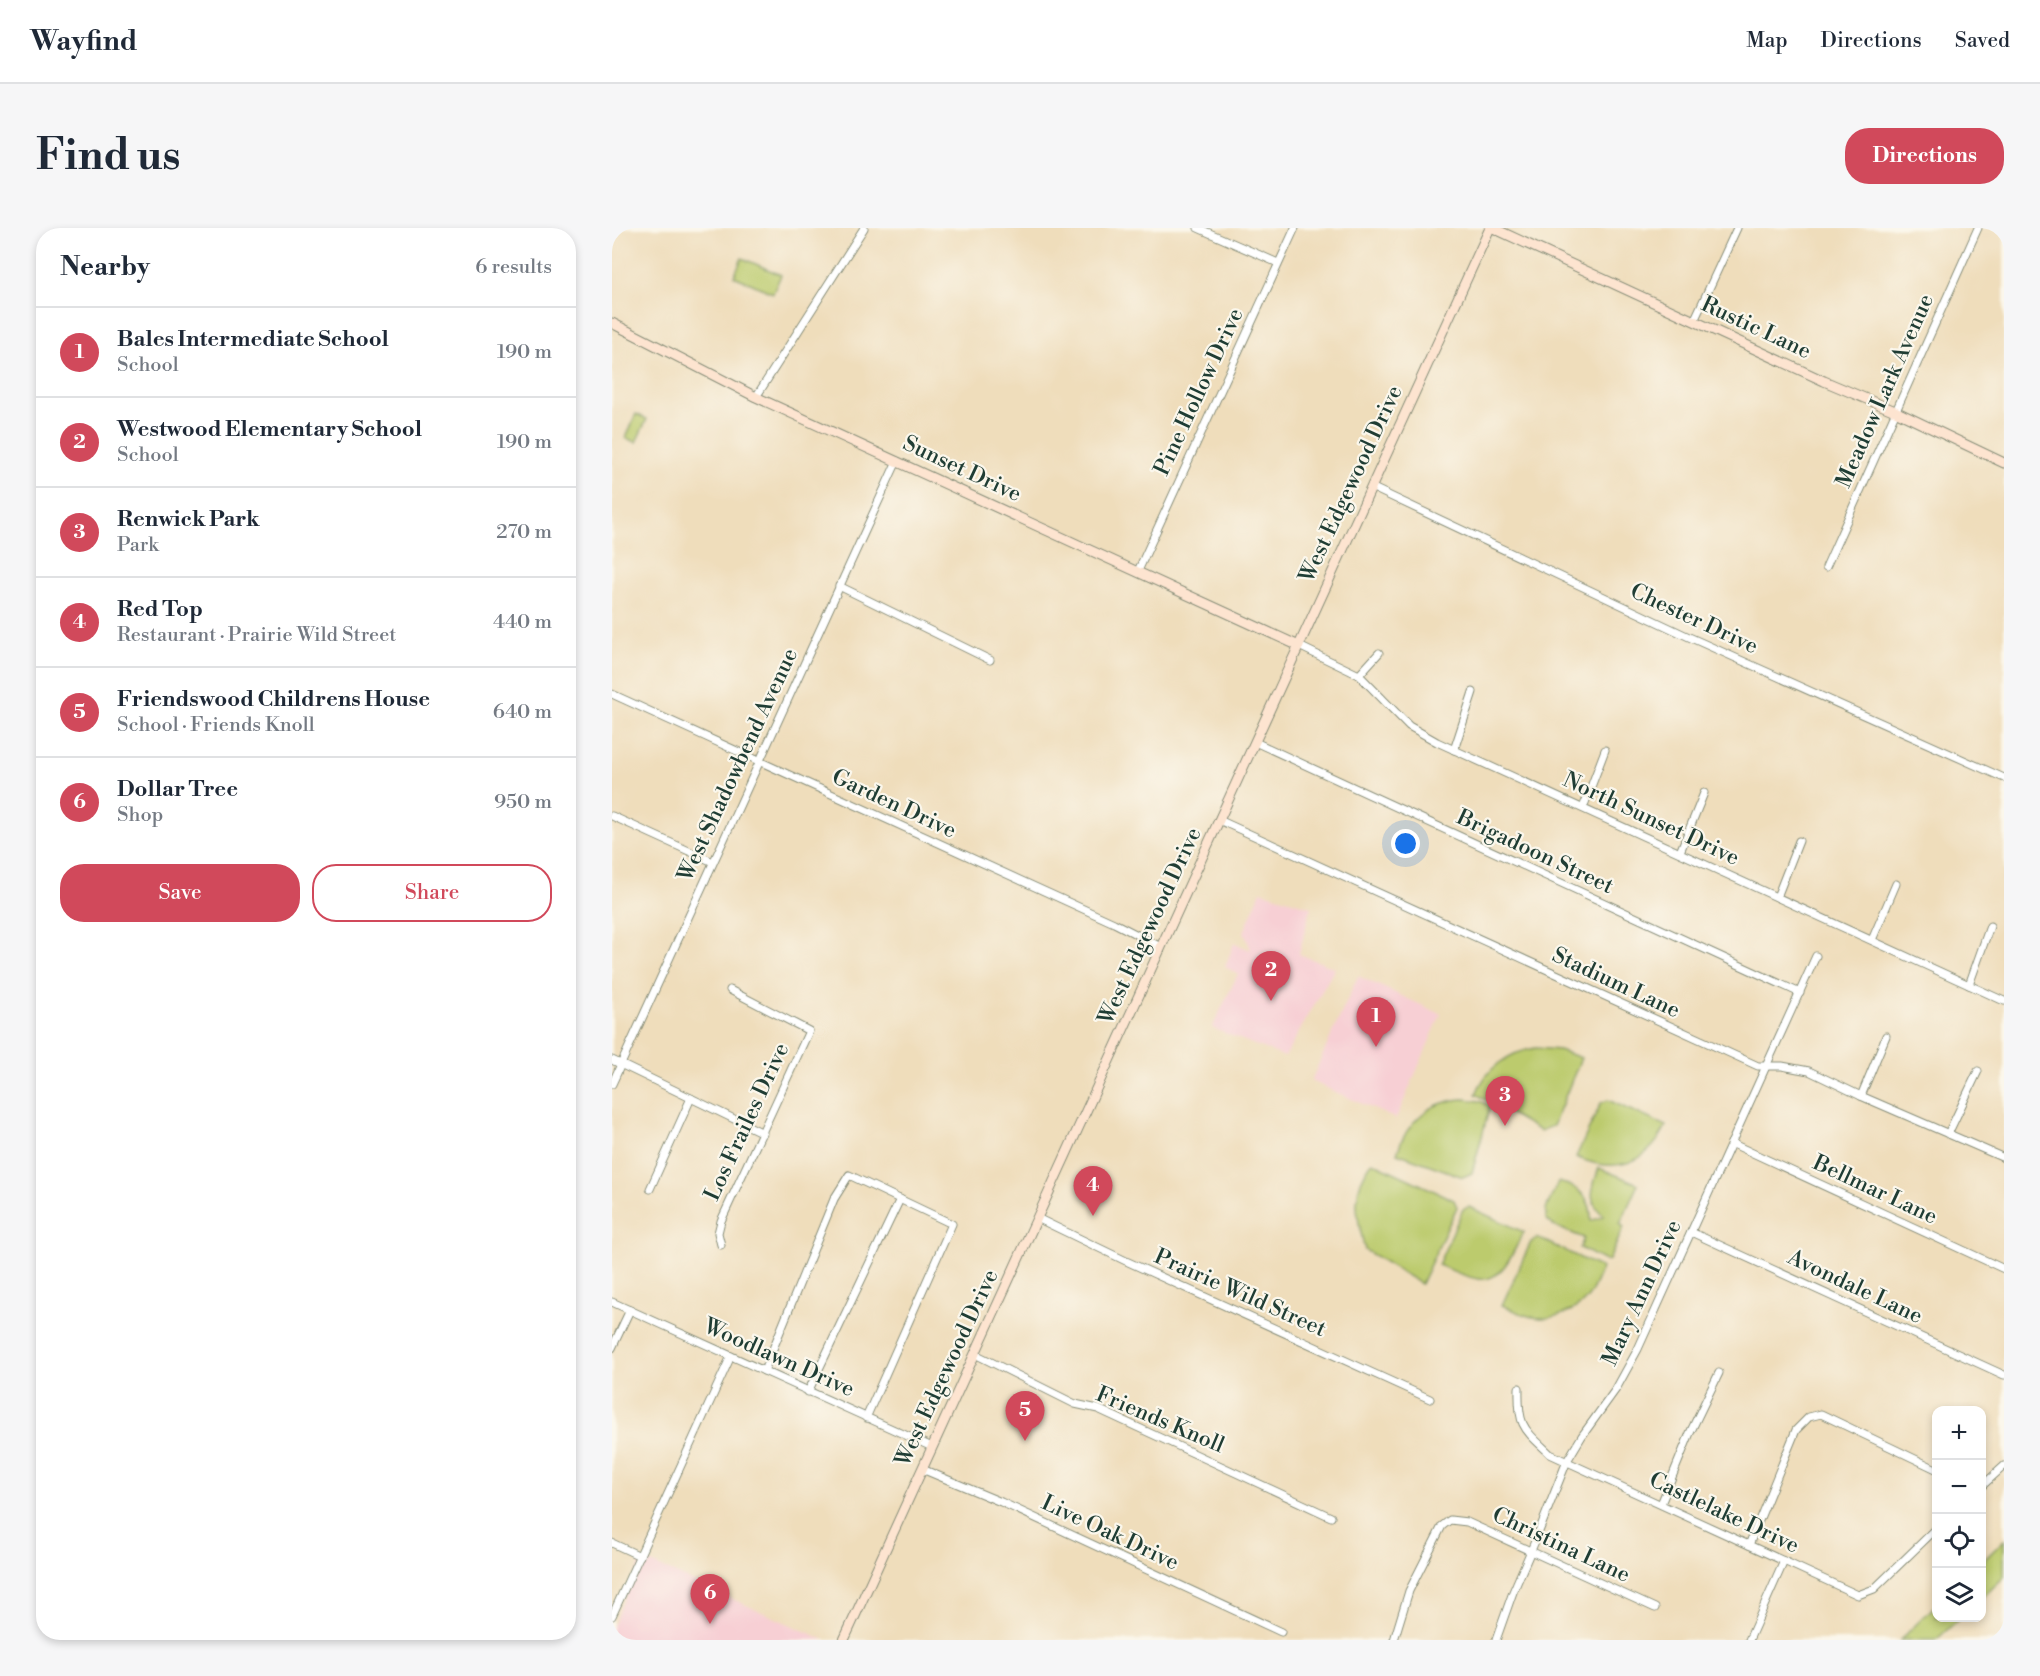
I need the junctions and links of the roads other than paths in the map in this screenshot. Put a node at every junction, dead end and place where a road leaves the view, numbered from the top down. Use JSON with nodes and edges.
{"nodes":[{"id":1,"x":864,"y":228,"type":"edge"},
{"id":2,"x":1198,"y":228,"type":"edge"},
{"id":3,"x":1295,"y":228,"type":"edge"},
{"id":4,"x":1492,"y":228,"type":"edge"},
{"id":5,"x":1737,"y":228,"type":"edge"},
{"id":6,"x":1978,"y":229,"type":"edge"},
{"id":7,"x":1278,"y":263,"type":"junction"},
{"id":8,"x":1694,"y":321,"type":"junction"},
{"id":9,"x":612,"y":323,"type":"edge"},
{"id":10,"x":756,"y":397,"type":"junction"},
{"id":11,"x":1895,"y":411,"type":"junction"},
{"id":12,"x":897,"y":461,"type":"junction"},
{"id":13,"x":2004,"y":463,"type":"edge"},
{"id":14,"x":1371,"y":487,"type":"junction"},
{"id":15,"x":1826,"y":567,"type":"dead end"},
{"id":16,"x":1138,"y":571,"type":"junction"},
{"id":17,"x":839,"y":586,"type":"junction"},
{"id":18,"x":1299,"y":646,"type":"junction"},
{"id":19,"x":1379,"y":653,"type":"dead end"},
{"id":20,"x":990,"y":660,"type":"dead end"},
{"id":21,"x":1359,"y":675,"type":"junction"},
{"id":22,"x":1473,"y":692,"type":"dead end"},
{"id":23,"x":612,"y":694,"type":"edge"},
{"id":24,"x":1255,"y":742,"type":"junction"},
{"id":25,"x":1454,"y":750,"type":"junction"},
{"id":26,"x":1605,"y":750,"type":"dead end"},
{"id":27,"x":759,"y":761,"type":"junction"},
{"id":28,"x":2004,"y":778,"type":"edge"},
{"id":29,"x":1704,"y":793,"type":"dead end"},
{"id":30,"x":1583,"y":808,"type":"junction"},
{"id":31,"x":612,"y":816,"type":"edge"},
{"id":32,"x":1219,"y":820,"type":"junction"},
{"id":33,"x":1799,"y":842,"type":"dead end"},
{"id":34,"x":1680,"y":852,"type":"junction"},
{"id":35,"x":713,"y":862,"type":"junction"},
{"id":36,"x":1896,"y":884,"type":"dead end"},
{"id":37,"x":1776,"y":897,"type":"junction"},
{"id":38,"x":1990,"y":926,"type":"dead end"},
{"id":39,"x":1872,"y":940,"type":"junction"},
{"id":40,"x":1161,"y":947,"type":"junction"},
{"id":41,"x":1816,"y":956,"type":"dead end"},
{"id":42,"x":1969,"y":985,"type":"junction"},
{"id":43,"x":730,"y":990,"type":"dead end"},
{"id":44,"x":1800,"y":993,"type":"junction"},
{"id":45,"x":2004,"y":1001,"type":"edge"},
{"id":46,"x":1886,"y":1036,"type":"dead end"},
{"id":47,"x":612,"y":1060,"type":"edge"},
{"id":48,"x":621,"y":1065,"type":"junction"},
{"id":49,"x":1767,"y":1066,"type":"junction"},
{"id":50,"x":1978,"y":1071,"type":"dead end"},
{"id":51,"x":612,"y":1084,"type":"edge"},
{"id":52,"x":1861,"y":1096,"type":"junction"},
{"id":53,"x":692,"y":1098,"type":"junction"},
{"id":54,"x":763,"y":1133,"type":"junction"},
{"id":55,"x":1948,"y":1134,"type":"junction"},
{"id":56,"x":1731,"y":1143,"type":"junction"},
{"id":57,"x":2004,"y":1158,"type":"edge"},
{"id":58,"x":650,"y":1189,"type":"dead end"},
{"id":59,"x":900,"y":1199,"type":"junction"},
{"id":60,"x":1037,"y":1218,"type":"junction"},
{"id":61,"x":1691,"y":1232,"type":"junction"},
{"id":62,"x":721,"y":1245,"type":"dead end"},
{"id":63,"x":2004,"y":1269,"type":"edge"},
{"id":64,"x":612,"y":1302,"type":"edge"},
{"id":65,"x":630,"y":1310,"type":"junction"},
{"id":66,"x":612,"y":1348,"type":"edge"},
{"id":67,"x":975,"y":1354,"type":"junction"},
{"id":68,"x":731,"y":1356,"type":"junction"},
{"id":69,"x":764,"y":1371,"type":"junction"},
{"id":70,"x":1719,"y":1373,"type":"dead end"},
{"id":71,"x":2004,"y":1375,"type":"edge"},
{"id":72,"x":1519,"y":1388,"type":"dead end"},
{"id":73,"x":808,"y":1392,"type":"junction"},
{"id":74,"x":1430,"y":1399,"type":"dead end"},
{"id":75,"x":866,"y":1418,"type":"junction"},
{"id":76,"x":932,"y":1447,"type":"junction"},
{"id":77,"x":1567,"y":1461,"type":"junction"},
{"id":78,"x":2004,"y":1466,"type":"edge"},
{"id":79,"x":1932,"y":1467,"type":"edge"},
{"id":80,"x":922,"y":1469,"type":"junction"},
{"id":81,"x":1986,"y":1482,"type":"edge"},
{"id":82,"x":1661,"y":1504,"type":"junction"},
{"id":83,"x":1331,"y":1516,"type":"dead end"},
{"id":84,"x":1932,"y":1532,"type":"edge"},
{"id":85,"x":612,"y":1543,"type":"edge"},
{"id":86,"x":1749,"y":1545,"type":"junction"},
{"id":87,"x":1531,"y":1551,"type":"junction"},
{"id":88,"x":640,"y":1556,"type":"junction"},
{"id":89,"x":1784,"y":1561,"type":"junction"},
{"id":90,"x":1655,"y":1608,"type":"dead end"},
{"id":91,"x":612,"y":1616,"type":"edge"},
{"id":92,"x":1281,"y":1632,"type":"dead end"},
{"id":93,"x":844,"y":1640,"type":"edge"},
{"id":94,"x":1394,"y":1640,"type":"edge"},
{"id":95,"x":1496,"y":1640,"type":"edge"},
{"id":96,"x":1749,"y":1640,"type":"edge"}],
"edges":[{"from":1,"to":10,"type":"street"},
{"from":2,"to":7,"type":"street"},
{"from":3,"to":7,"type":"street","name":"Pine Hollow Drive"},
{"from":4,"to":8,"type":"main road","name":"Rustic Lane"},
{"from":4,"to":14,"type":"main road","name":"West Edgewood Drive"},
{"from":5,"to":8,"type":"street"},
{"from":6,"to":11,"type":"street","name":"Meadow Lark Avenue"},
{"from":7,"to":16,"type":"street","name":"Pine Hollow Drive"},
{"from":8,"to":11,"type":"main road","name":"Rustic Lane"},
{"from":9,"to":10,"type":"main road","name":"Sunset Drive"},
{"from":10,"to":12,"type":"main road","name":"Sunset Drive"},
{"from":11,"to":13,"type":"main road","name":"Rustic Lane"},
{"from":11,"to":15,"type":"street","name":"Meadow Lark Avenue"},
{"from":12,"to":16,"type":"main road","name":"Sunset Drive"},
{"from":12,"to":17,"type":"street","name":"West Shadowbend Avenue"},
{"from":14,"to":18,"type":"main road","name":"West Edgewood Drive"},
{"from":14,"to":28,"type":"street","name":"Chester Drive"},
{"from":16,"to":18,"type":"main road","name":"Sunset Drive"},
{"from":17,"to":20,"type":"street"},
{"from":17,"to":27,"type":"street","name":"West Shadowbend Avenue"},
{"from":18,"to":21,"type":"street","name":"North Sunset Drive"},
{"from":18,"to":24,"type":"main road","name":"West Edgewood Drive"},
{"from":19,"to":21,"type":"street"},
{"from":21,"to":25,"type":"street","name":"North Sunset Drive"},
{"from":22,"to":25,"type":"street"},
{"from":23,"to":27,"type":"street","name":"Garden Drive"},
{"from":24,"to":32,"type":"main road","name":"West Edgewood Drive"},
{"from":24,"to":44,"type":"street","name":"Brigadoon Street"},
{"from":25,"to":30,"type":"street","name":"North Sunset Drive"},
{"from":26,"to":30,"type":"street"},
{"from":27,"to":35,"type":"street","name":"West Shadowbend Avenue"},
{"from":27,"to":40,"type":"street","name":"Garden Drive"},
{"from":29,"to":34,"type":"street"},
{"from":30,"to":34,"type":"street","name":"North Sunset Drive"},
{"from":31,"to":35,"type":"street"},
{"from":32,"to":40,"type":"main road","name":"West Edgewood Drive"},
{"from":32,"to":49,"type":"street","name":"Stadium Lane"},
{"from":33,"to":37,"type":"street"},
{"from":34,"to":37,"type":"street","name":"North Sunset Drive"},
{"from":35,"to":48,"type":"street","name":"West Shadowbend Avenue"},
{"from":36,"to":39,"type":"street"},
{"from":37,"to":39,"type":"street","name":"North Sunset Drive"},
{"from":38,"to":42,"type":"street"},
{"from":39,"to":42,"type":"street","name":"North Sunset Drive"},
{"from":40,"to":60,"type":"main road","name":"West Edgewood Drive"},
{"from":41,"to":44,"type":"street","name":"Mary Ann Drive"},
{"from":42,"to":45,"type":"street","name":"North Sunset Drive"},
{"from":43,"to":54,"type":"street","name":"Los Frailes Drive"},
{"from":44,"to":49,"type":"street","name":"Mary Ann Drive"},
{"from":46,"to":52,"type":"street"},
{"from":47,"to":48,"type":"street"},
{"from":48,"to":51,"type":"street","name":"West Shadowbend Avenue"},
{"from":48,"to":53,"type":"street"},
{"from":49,"to":52,"type":"street","name":"Stadium Lane"},
{"from":49,"to":56,"type":"street","name":"Mary Ann Drive"},
{"from":50,"to":55,"type":"street"},
{"from":52,"to":55,"type":"street","name":"Stadium Lane"},
{"from":53,"to":54,"type":"street"},
{"from":53,"to":58,"type":"street"},
{"from":54,"to":62,"type":"street","name":"Los Frailes Drive"},
{"from":55,"to":57,"type":"street","name":"Stadium Lane"},
{"from":56,"to":61,"type":"street","name":"Mary Ann Drive"},
{"from":56,"to":63,"type":"street","name":"Bellmar Lane"},
{"from":59,"to":69,"type":"street"},
{"from":59,"to":73,"type":"street"},
{"from":59,"to":75,"type":"street"},
{"from":60,"to":67,"type":"main road","name":"West Edgewood Drive"},
{"from":60,"to":74,"type":"street","name":"Prairie Wild Street"},
{"from":61,"to":71,"type":"street","name":"Avondale Lane"},
{"from":61,"to":77,"type":"street","name":"Mary Ann Drive"},
{"from":64,"to":65,"type":"street","name":"Woodlawn Drive"},
{"from":65,"to":66,"type":"street"},
{"from":65,"to":68,"type":"street","name":"Woodlawn Drive"},
{"from":67,"to":76,"type":"main road","name":"West Edgewood Drive"},
{"from":67,"to":83,"type":"street","name":"Friends Knoll"},
{"from":68,"to":69,"type":"street","name":"Woodlawn Drive"},
{"from":68,"to":88,"type":"street"},
{"from":69,"to":73,"type":"street","name":"Woodlawn Drive"},
{"from":70,"to":82,"type":"street"},
{"from":72,"to":77,"type":"street","name":"Castlelake Drive"},
{"from":73,"to":75,"type":"street","name":"Woodlawn Drive"},
{"from":75,"to":76,"type":"street","name":"Woodlawn Drive"},
{"from":76,"to":80,"type":"main road","name":"West Edgewood Drive"},
{"from":77,"to":82,"type":"street","name":"Castlelake Drive"},
{"from":77,"to":87,"type":"street","name":"Mary Ann Drive"},
{"from":78,"to":81,"type":"street"},
{"from":79,"to":86,"type":"street"},
{"from":80,"to":92,"type":"street","name":"Live Oak Drive"},
{"from":80,"to":93,"type":"main road","name":"West Edgewood Drive"},
{"from":82,"to":86,"type":"street","name":"Castlelake Drive"},
{"from":84,"to":89,"type":"street","name":"Castlelake Drive"},
{"from":85,"to":88,"type":"street"},
{"from":86,"to":89,"type":"street","name":"Castlelake Drive"},
{"from":87,"to":90,"type":"street","name":"Christina Lane"},
{"from":87,"to":94,"type":"street","name":"Christina Lane"},
{"from":87,"to":95,"type":"street","name":"Mary Ann Drive"},
{"from":88,"to":91,"type":"street"},
{"from":89,"to":96,"type":"street"}]}
